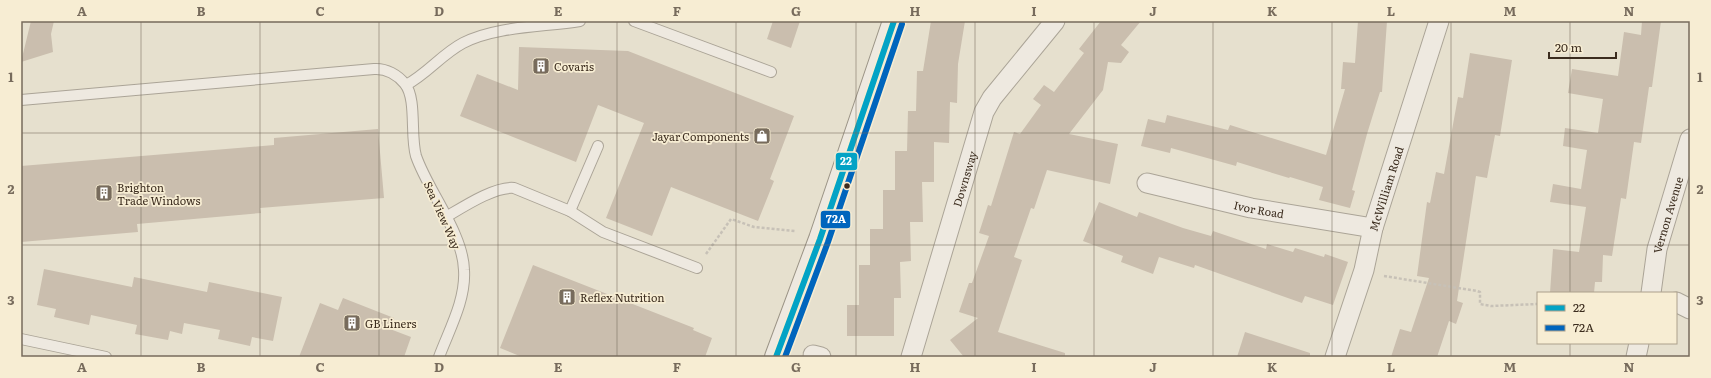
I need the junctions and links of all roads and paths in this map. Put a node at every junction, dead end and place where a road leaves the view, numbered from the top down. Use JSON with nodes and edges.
{"nodes":[{"id":1,"x":580,"y":21,"type":"edge"},
{"id":2,"x":634,"y":21,"type":"edge"},
{"id":3,"x":894,"y":21,"type":"edge"},
{"id":4,"x":1055,"y":21,"type":"edge"},
{"id":5,"x":1439,"y":21,"type":"edge"},
{"id":6,"x":771,"y":72,"type":"dead end"},
{"id":7,"x":406,"y":85,"type":"junction"},
{"id":8,"x":21,"y":100,"type":"edge"},
{"id":9,"x":1690,"y":139,"type":"edge"},
{"id":10,"x":598,"y":146,"type":"dead end"},
{"id":11,"x":1146,"y":183,"type":"dead end"},
{"id":12,"x":570,"y":211,"type":"junction"},
{"id":13,"x":446,"y":217,"type":"junction"},
{"id":14,"x":1373,"y":228,"type":"junction"},
{"id":15,"x":795,"y":231,"type":"dead end"},
{"id":16,"x":697,"y":268,"type":"joint"},
{"id":17,"x":1364,"y":270,"type":"junction"},
{"id":18,"x":1654,"y":292,"type":"edge"},
{"id":19,"x":1677,"y":302,"type":"edge"},
{"id":20,"x":1537,"y":304,"type":"edge"},
{"id":21,"x":1690,"y":309,"type":"edge"},
{"id":22,"x":21,"y":339,"type":"edge"},
{"id":23,"x":1639,"y":344,"type":"edge"},
{"id":24,"x":106,"y":357,"type":"edge"},
{"id":25,"x":439,"y":357,"type":"edge"},
{"id":26,"x":776,"y":357,"type":"edge"},
{"id":27,"x":911,"y":357,"type":"edge"},
{"id":28,"x":1335,"y":357,"type":"edge"},
{"id":29,"x":1636,"y":357,"type":"edge"}],
"edges":[{"from":1,"to":7,"type":"lane"},
{"from":2,"to":6,"type":"lane"},
{"from":3,"to":26,"type":"main road"},
{"from":4,"to":27,"type":"street","name":"Downsway"},
{"from":5,"to":14,"type":"street","name":"McWilliam Road"},
{"from":7,"to":8,"type":"lane"},
{"from":7,"to":13,"type":"lane","name":"Sea View Way"},
{"from":9,"to":18,"type":"street","name":"Vernon Avenue"},
{"from":10,"to":12,"type":"lane"},
{"from":11,"to":14,"type":"street","name":"Ivor Road"},
{"from":12,"to":13,"type":"lane"},
{"from":12,"to":16,"type":"lane"},
{"from":13,"to":25,"type":"lane","name":"Sea View Way"},
{"from":14,"to":17,"type":"street","name":"McWilliam Road"},
{"from":15,"to":16,"type":"path"},
{"from":17,"to":20,"type":"path"},
{"from":17,"to":28,"type":"street","name":"McWilliam Road"},
{"from":19,"to":21,"type":"street"},
{"from":22,"to":24,"type":"lane"},
{"from":23,"to":29,"type":"street"}]}
